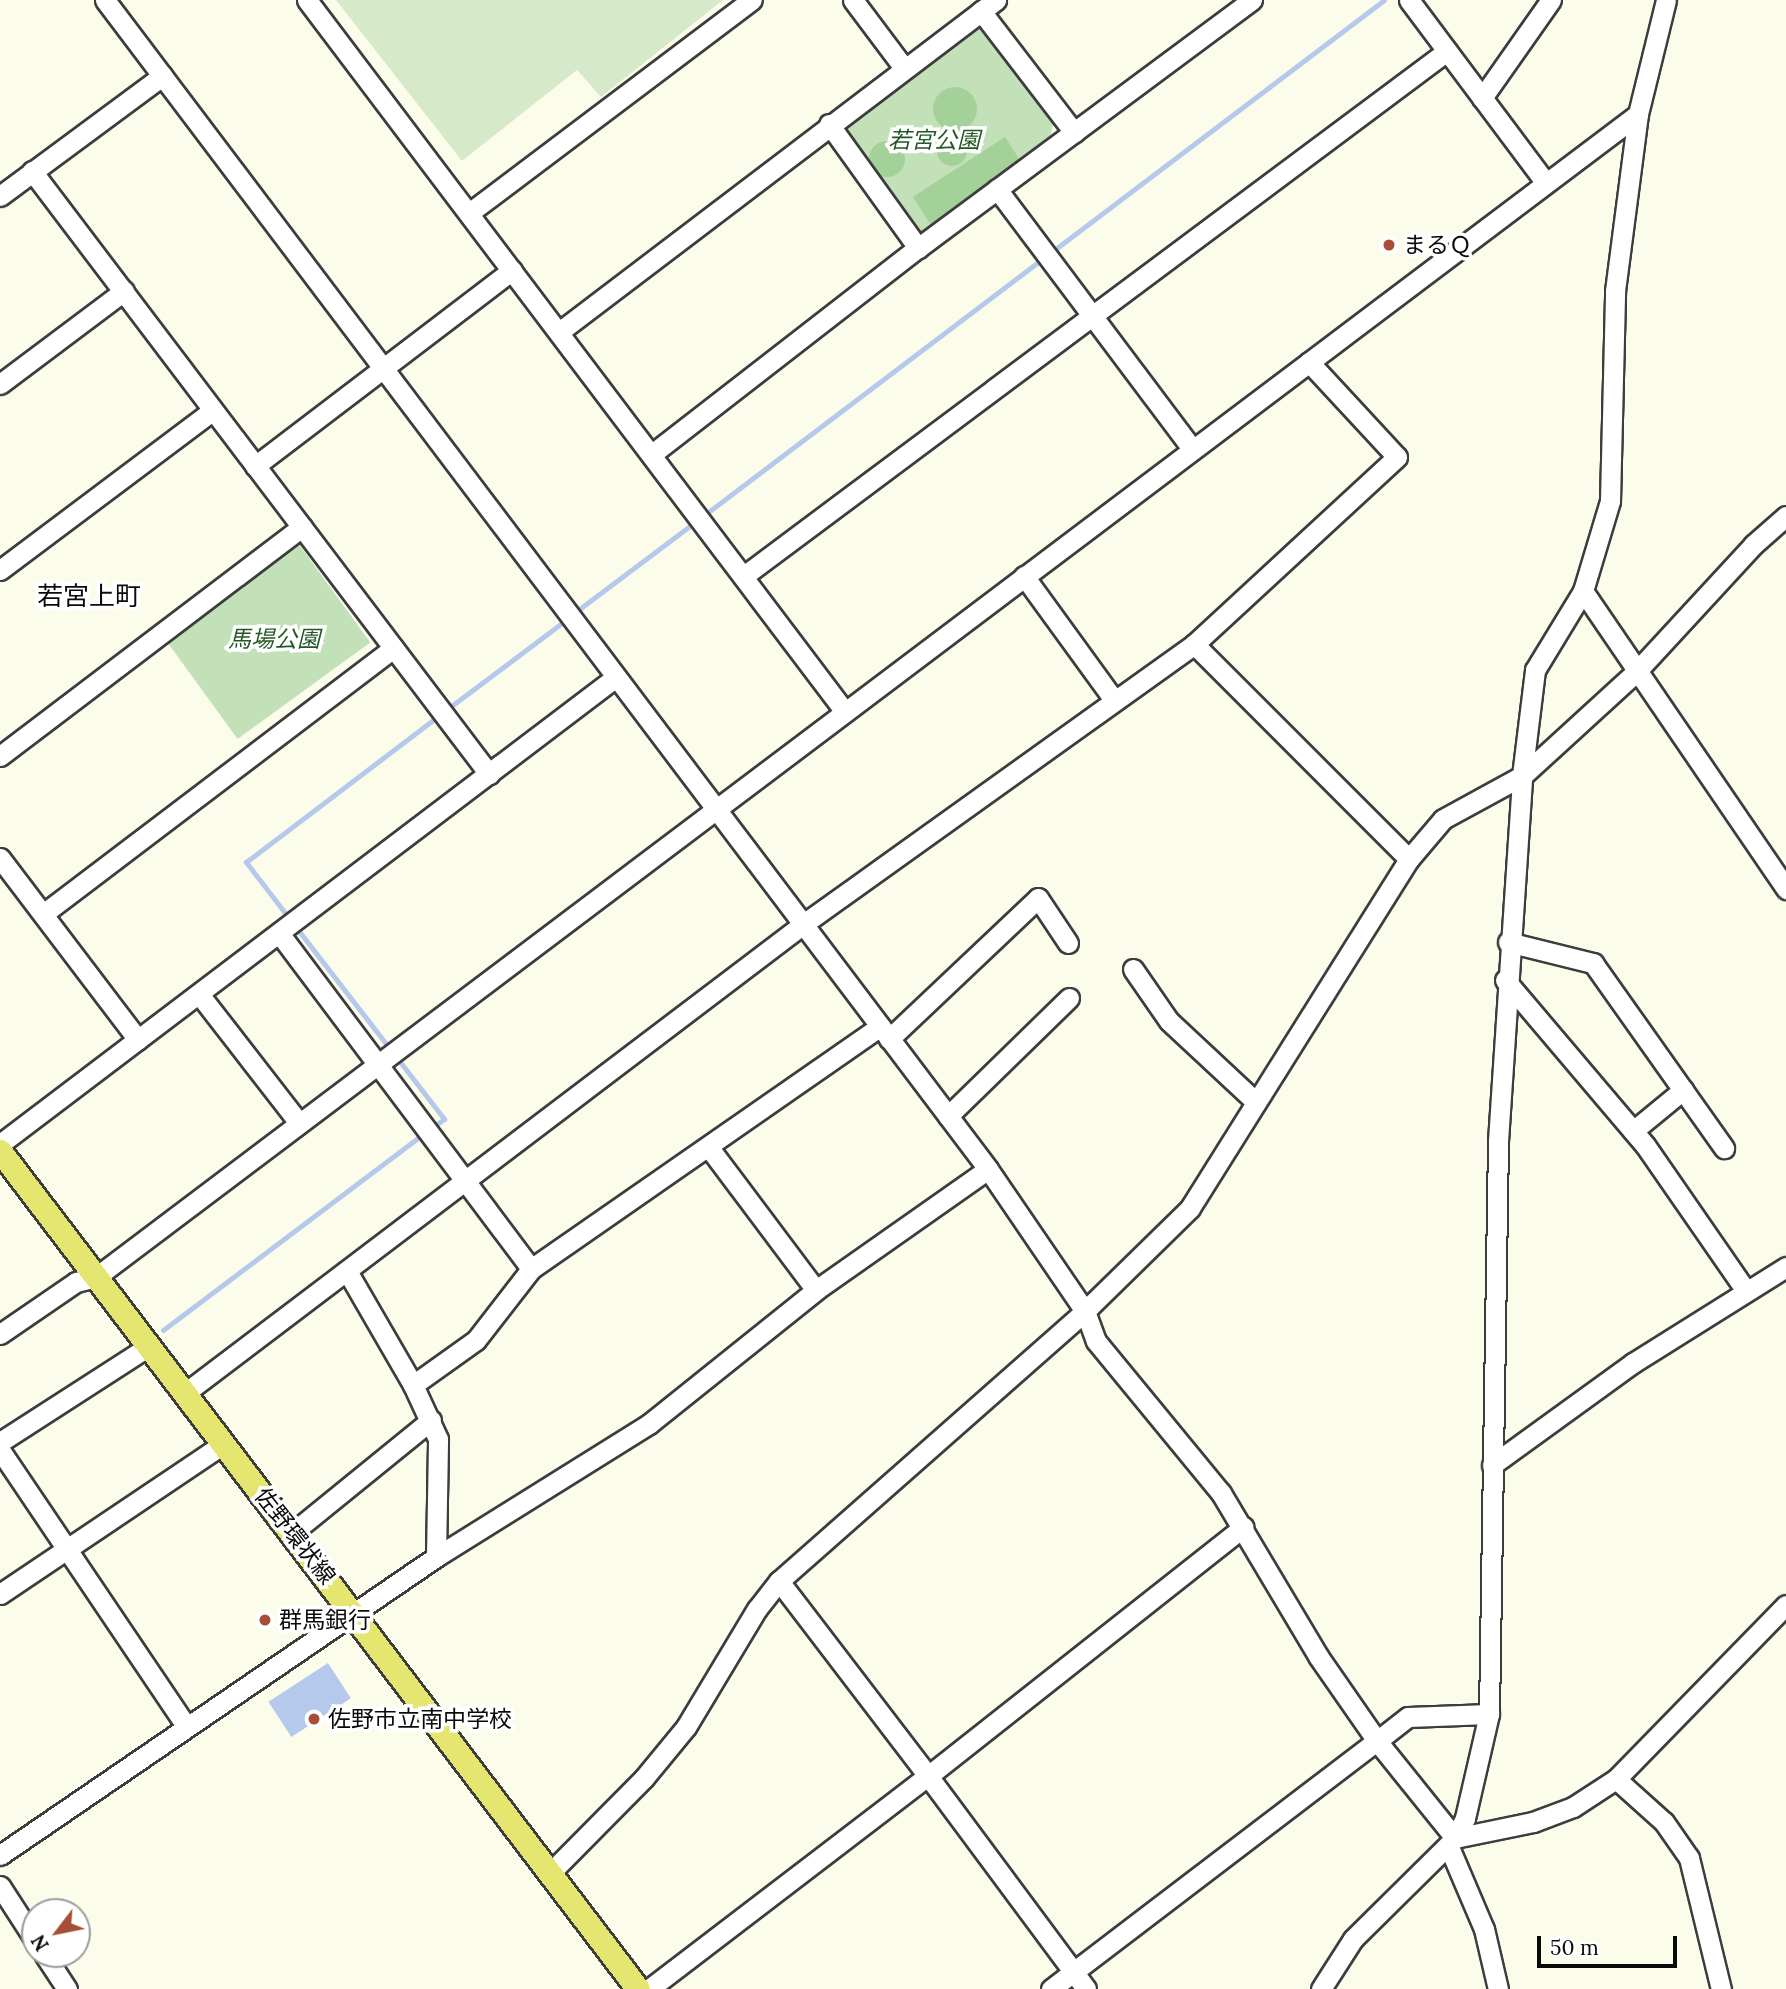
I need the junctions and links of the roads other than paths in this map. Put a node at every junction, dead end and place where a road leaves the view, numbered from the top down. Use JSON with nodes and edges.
{"nodes":[{"id":1,"x":105,"y":0,"type":"edge"},
{"id":2,"x":307,"y":0,"type":"edge"},
{"id":3,"x":752,"y":0,"type":"edge"},
{"id":4,"x":853,"y":0,"type":"edge"},
{"id":5,"x":1252,"y":0,"type":"edge"},
{"id":6,"x":1409,"y":0,"type":"edge"},
{"id":7,"x":1551,"y":0,"type":"edge"},
{"id":8,"x":1666,"y":0,"type":"edge"},
{"id":9,"x":989,"y":6,"type":"edge"},
{"id":10,"x":1447,"y":51,"type":"junction"},
{"id":11,"x":904,"y":68,"type":"junction"},
{"id":12,"x":162,"y":76,"type":"junction"},
{"id":13,"x":1482,"y":98,"type":"junction"},
{"id":14,"x":1638,"y":114,"type":"junction"},
{"id":15,"x":829,"y":124,"type":"junction"},
{"id":16,"x":1074,"y":132,"type":"junction"},
{"id":17,"x":32,"y":171,"type":"junction"},
{"id":18,"x":1545,"y":182,"type":"junction"},
{"id":19,"x":997,"y":189,"type":"junction"},
{"id":20,"x":0,"y":196,"type":"edge"},
{"id":21,"x":469,"y":213,"type":"junction"},
{"id":22,"x":918,"y":248,"type":"junction"},
{"id":23,"x":512,"y":270,"type":"junction"},
{"id":24,"x":124,"y":291,"type":"junction"},
{"id":25,"x":1091,"y":315,"type":"junction"},
{"id":26,"x":559,"y":332,"type":"junction"},
{"id":27,"x":1309,"y":362,"type":"junction"},
{"id":28,"x":382,"y":368,"type":"junction"},
{"id":29,"x":0,"y":384,"type":"edge"},
{"id":30,"x":213,"y":410,"type":"junction"},
{"id":31,"x":1192,"y":449,"type":"junction"},
{"id":32,"x":652,"y":454,"type":"junction"},
{"id":33,"x":255,"y":466,"type":"junction"},
{"id":34,"x":1786,"y":516,"type":"edge"},
{"id":35,"x":302,"y":527,"type":"junction"},
{"id":36,"x":0,"y":570,"type":"edge"},
{"id":37,"x":745,"y":575,"type":"junction"},
{"id":38,"x":1024,"y":576,"type":"junction"},
{"id":39,"x":1583,"y":591,"type":"junction"},
{"id":40,"x":1194,"y":645,"type":"junction"},
{"id":41,"x":394,"y":648,"type":"junction"},
{"id":42,"x":1636,"y":672,"type":"junction"},
{"id":43,"x":616,"y":677,"type":"junction"},
{"id":44,"x":1114,"y":700,"type":"junction"},
{"id":45,"x":845,"y":712,"type":"junction"},
{"id":46,"x":0,"y":756,"type":"edge"},
{"id":47,"x":489,"y":774,"type":"junction"},
{"id":48,"x":1522,"y":776,"type":"junction"},
{"id":49,"x":714,"y":809,"type":"junction"},
{"id":50,"x":0,"y":858,"type":"edge"},
{"id":51,"x":1409,"y":859,"type":"junction"},
{"id":52,"x":1786,"y":889,"type":"edge"},
{"id":53,"x":43,"y":914,"type":"junction"},
{"id":54,"x":803,"y":925,"type":"junction"},
{"id":55,"x":279,"y":933,"type":"junction"},
{"id":56,"x":1508,"y":942,"type":"junction"},
{"id":57,"x":1068,"y":943,"type":"dead end"},
{"id":58,"x":1133,"y":969,"type":"dead end"},
{"id":59,"x":1505,"y":980,"type":"junction"},
{"id":60,"x":199,"y":994,"type":"junction"},
{"id":61,"x":1069,"y":998,"type":"dead end"},
{"id":62,"x":884,"y":1032,"type":"junction"},
{"id":63,"x":138,"y":1040,"type":"junction"},
{"id":64,"x":380,"y":1063,"type":"junction"},
{"id":65,"x":1683,"y":1090,"type":"junction"},
{"id":66,"x":1256,"y":1102,"type":"junction"},
{"id":67,"x":948,"y":1116,"type":"junction"},
{"id":68,"x":299,"y":1123,"type":"junction"},
{"id":69,"x":1633,"y":1131,"type":"junction"},
{"id":70,"x":0,"y":1144,"type":"edge"},
{"id":71,"x":1724,"y":1148,"type":"dead end"},
{"id":72,"x":710,"y":1149,"type":"junction"},
{"id":73,"x":0,"y":1151,"type":"edge"},
{"id":74,"x":988,"y":1169,"type":"junction"},
{"id":75,"x":466,"y":1177,"type":"junction"},
{"id":76,"x":1786,"y":1267,"type":"edge"},
{"id":77,"x":531,"y":1269,"type":"junction"},
{"id":78,"x":347,"y":1271,"type":"junction"},
{"id":79,"x":96,"y":1277,"type":"junction"},
{"id":80,"x":816,"y":1290,"type":"junction"},
{"id":81,"x":1746,"y":1292,"type":"junction"},
{"id":82,"x":1085,"y":1311,"type":"junction"},
{"id":83,"x":0,"y":1334,"type":"edge"},
{"id":84,"x":149,"y":1346,"type":"junction"},
{"id":85,"x":413,"y":1385,"type":"junction"},
{"id":86,"x":185,"y":1393,"type":"junction"},
{"id":87,"x":431,"y":1420,"type":"junction"},
{"id":88,"x":0,"y":1442,"type":"edge"},
{"id":89,"x":223,"y":1444,"type":"junction"},
{"id":90,"x":0,"y":1450,"type":"edge"},
{"id":91,"x":1492,"y":1465,"type":"junction"},
{"id":92,"x":1243,"y":1527,"type":"junction"},
{"id":93,"x":292,"y":1533,"type":"junction"},
{"id":94,"x":65,"y":1550,"type":"junction"},
{"id":95,"x":436,"y":1557,"type":"junction"},
{"id":96,"x":779,"y":1581,"type":"junction"},
{"id":97,"x":0,"y":1594,"type":"edge"},
{"id":98,"x":1786,"y":1605,"type":"edge"},
{"id":99,"x":353,"y":1612,"type":"junction"},
{"id":100,"x":1489,"y":1714,"type":"junction"},
{"id":101,"x":186,"y":1726,"type":"junction"},
{"id":102,"x":1377,"y":1741,"type":"junction"},
{"id":103,"x":928,"y":1776,"type":"junction"},
{"id":104,"x":1616,"y":1779,"type":"junction"},
{"id":105,"x":1452,"y":1843,"type":"junction"},
{"id":106,"x":0,"y":1855,"type":"edge"},
{"id":107,"x":552,"y":1871,"type":"junction"},
{"id":108,"x":0,"y":1886,"type":"edge"},
{"id":109,"x":21,"y":1918,"type":"edge"},
{"id":110,"x":53,"y":1968,"type":"edge"},
{"id":111,"x":1074,"y":1972,"type":"junction"},
{"id":112,"x":639,"y":1988,"type":"edge"},
{"id":113,"x":67,"y":1989,"type":"edge"},
{"id":114,"x":1051,"y":1989,"type":"edge"},
{"id":115,"x":1086,"y":1989,"type":"edge"},
{"id":116,"x":1321,"y":1989,"type":"edge"},
{"id":117,"x":1498,"y":1989,"type":"edge"},
{"id":118,"x":1721,"y":1989,"type":"edge"}],
"edges":[{"from":1,"to":12,"type":"street"},
{"from":2,"to":21,"type":"street"},
{"from":3,"to":21,"type":"street"},
{"from":4,"to":11,"type":"street"},
{"from":5,"to":16,"type":"street"},
{"from":6,"to":10,"type":"street"},
{"from":7,"to":13,"type":"street"},
{"from":8,"to":14,"type":"street"},
{"from":9,"to":11,"type":"street"},
{"from":9,"to":16,"type":"street"},
{"from":10,"to":13,"type":"street"},
{"from":10,"to":25,"type":"street"},
{"from":11,"to":15,"type":"street"},
{"from":12,"to":17,"type":"street"},
{"from":12,"to":28,"type":"street"},
{"from":13,"to":18,"type":"street"},
{"from":14,"to":18,"type":"street"},
{"from":14,"to":39,"type":"street"},
{"from":15,"to":22,"type":"street"},
{"from":15,"to":26,"type":"street"},
{"from":16,"to":19,"type":"street"},
{"from":17,"to":20,"type":"street"},
{"from":17,"to":24,"type":"street"},
{"from":18,"to":27,"type":"street"},
{"from":19,"to":22,"type":"street"},
{"from":19,"to":25,"type":"street"},
{"from":21,"to":23,"type":"street"},
{"from":22,"to":32,"type":"street"},
{"from":23,"to":26,"type":"street"},
{"from":23,"to":28,"type":"street"},
{"from":24,"to":29,"type":"street"},
{"from":24,"to":30,"type":"street"},
{"from":25,"to":31,"type":"street"},
{"from":25,"to":37,"type":"street"},
{"from":26,"to":32,"type":"street"},
{"from":27,"to":31,"type":"street"},
{"from":27,"to":40,"type":"street"},
{"from":28,"to":33,"type":"street"},
{"from":28,"to":43,"type":"street"},
{"from":30,"to":33,"type":"street"},
{"from":30,"to":36,"type":"street"},
{"from":31,"to":38,"type":"street"},
{"from":32,"to":37,"type":"street"},
{"from":33,"to":35,"type":"street"},
{"from":34,"to":42,"type":"street"},
{"from":35,"to":41,"type":"street"},
{"from":35,"to":46,"type":"street"},
{"from":37,"to":45,"type":"street"},
{"from":38,"to":44,"type":"street"},
{"from":38,"to":45,"type":"street"},
{"from":39,"to":42,"type":"street"},
{"from":39,"to":48,"type":"street"},
{"from":40,"to":44,"type":"street"},
{"from":40,"to":51,"type":"street"},
{"from":41,"to":47,"type":"street"},
{"from":41,"to":53,"type":"street"},
{"from":42,"to":48,"type":"street"},
{"from":42,"to":52,"type":"street"},
{"from":43,"to":47,"type":"street"},
{"from":43,"to":49,"type":"street"},
{"from":44,"to":54,"type":"street"},
{"from":45,"to":49,"type":"street"},
{"from":47,"to":55,"type":"street"},
{"from":48,"to":51,"type":"street"},
{"from":48,"to":56,"type":"street"},
{"from":49,"to":54,"type":"street"},
{"from":49,"to":64,"type":"street"},
{"from":50,"to":53,"type":"street"},
{"from":51,"to":66,"type":"street"},
{"from":53,"to":63,"type":"street"},
{"from":54,"to":62,"type":"street"},
{"from":54,"to":75,"type":"street"},
{"from":55,"to":60,"type":"street"},
{"from":55,"to":64,"type":"street"},
{"from":56,"to":59,"type":"street"},
{"from":56,"to":65,"type":"street"},
{"from":57,"to":62,"type":"street"},
{"from":58,"to":66,"type":"street"},
{"from":59,"to":69,"type":"street"},
{"from":59,"to":91,"type":"street"},
{"from":60,"to":63,"type":"street"},
{"from":60,"to":68,"type":"street"},
{"from":61,"to":67,"type":"street"},
{"from":62,"to":67,"type":"street"},
{"from":62,"to":72,"type":"street"},
{"from":63,"to":70,"type":"street"},
{"from":64,"to":68,"type":"street"},
{"from":64,"to":75,"type":"street"},
{"from":65,"to":69,"type":"street"},
{"from":65,"to":71,"type":"street"},
{"from":66,"to":82,"type":"street"},
{"from":67,"to":74,"type":"street"},
{"from":68,"to":79,"type":"street"},
{"from":69,"to":81,"type":"street"},
{"from":72,"to":77,"type":"street"},
{"from":72,"to":80,"type":"street"},
{"from":73,"to":79,"type":"main road","name":"佐野環状線"},
{"from":74,"to":80,"type":"street"},
{"from":74,"to":82,"type":"street"},
{"from":75,"to":77,"type":"street"},
{"from":75,"to":78,"type":"street"},
{"from":76,"to":81,"type":"street"},
{"from":77,"to":85,"type":"street"},
{"from":78,"to":85,"type":"street"},
{"from":78,"to":86,"type":"street"},
{"from":79,"to":83,"type":"street"},
{"from":79,"to":84,"type":"main road","name":"佐野環状線"},
{"from":80,"to":95,"type":"street"},
{"from":81,"to":91,"type":"street"},
{"from":82,"to":92,"type":"street"},
{"from":82,"to":96,"type":"street"},
{"from":84,"to":86,"type":"main road","name":"佐野環状線"},
{"from":84,"to":88,"type":"street"},
{"from":85,"to":87,"type":"street"},
{"from":86,"to":89,"type":"main road","name":"佐野環状線"},
{"from":87,"to":93,"type":"street"},
{"from":87,"to":95,"type":"street"},
{"from":89,"to":93,"type":"main road","name":"佐野環状線"},
{"from":89,"to":94,"type":"street"},
{"from":90,"to":94,"type":"street"},
{"from":91,"to":100,"type":"street"},
{"from":92,"to":102,"type":"street"},
{"from":92,"to":103,"type":"street"},
{"from":93,"to":99,"type":"main road","name":"佐野環状線"},
{"from":94,"to":97,"type":"street"},
{"from":94,"to":101,"type":"street"},
{"from":95,"to":99,"type":"street"},
{"from":96,"to":103,"type":"street"},
{"from":96,"to":107,"type":"street"},
{"from":98,"to":104,"type":"street"},
{"from":99,"to":101,"type":"street"},
{"from":99,"to":107,"type":"main road","name":"佐野環状線"},
{"from":100,"to":102,"type":"street"},
{"from":100,"to":105,"type":"street"},
{"from":101,"to":106,"type":"street"},
{"from":102,"to":105,"type":"street"},
{"from":102,"to":111,"type":"street"},
{"from":103,"to":111,"type":"street"},
{"from":103,"to":112,"type":"street"},
{"from":104,"to":105,"type":"street"},
{"from":104,"to":118,"type":"street"},
{"from":105,"to":116,"type":"street"},
{"from":105,"to":117,"type":"street"},
{"from":107,"to":112,"type":"main road","name":"佐野環状線"},
{"from":108,"to":109,"type":"street"},
{"from":110,"to":113,"type":"street"},
{"from":111,"to":114,"type":"street"},
{"from":111,"to":115,"type":"street"}]}
